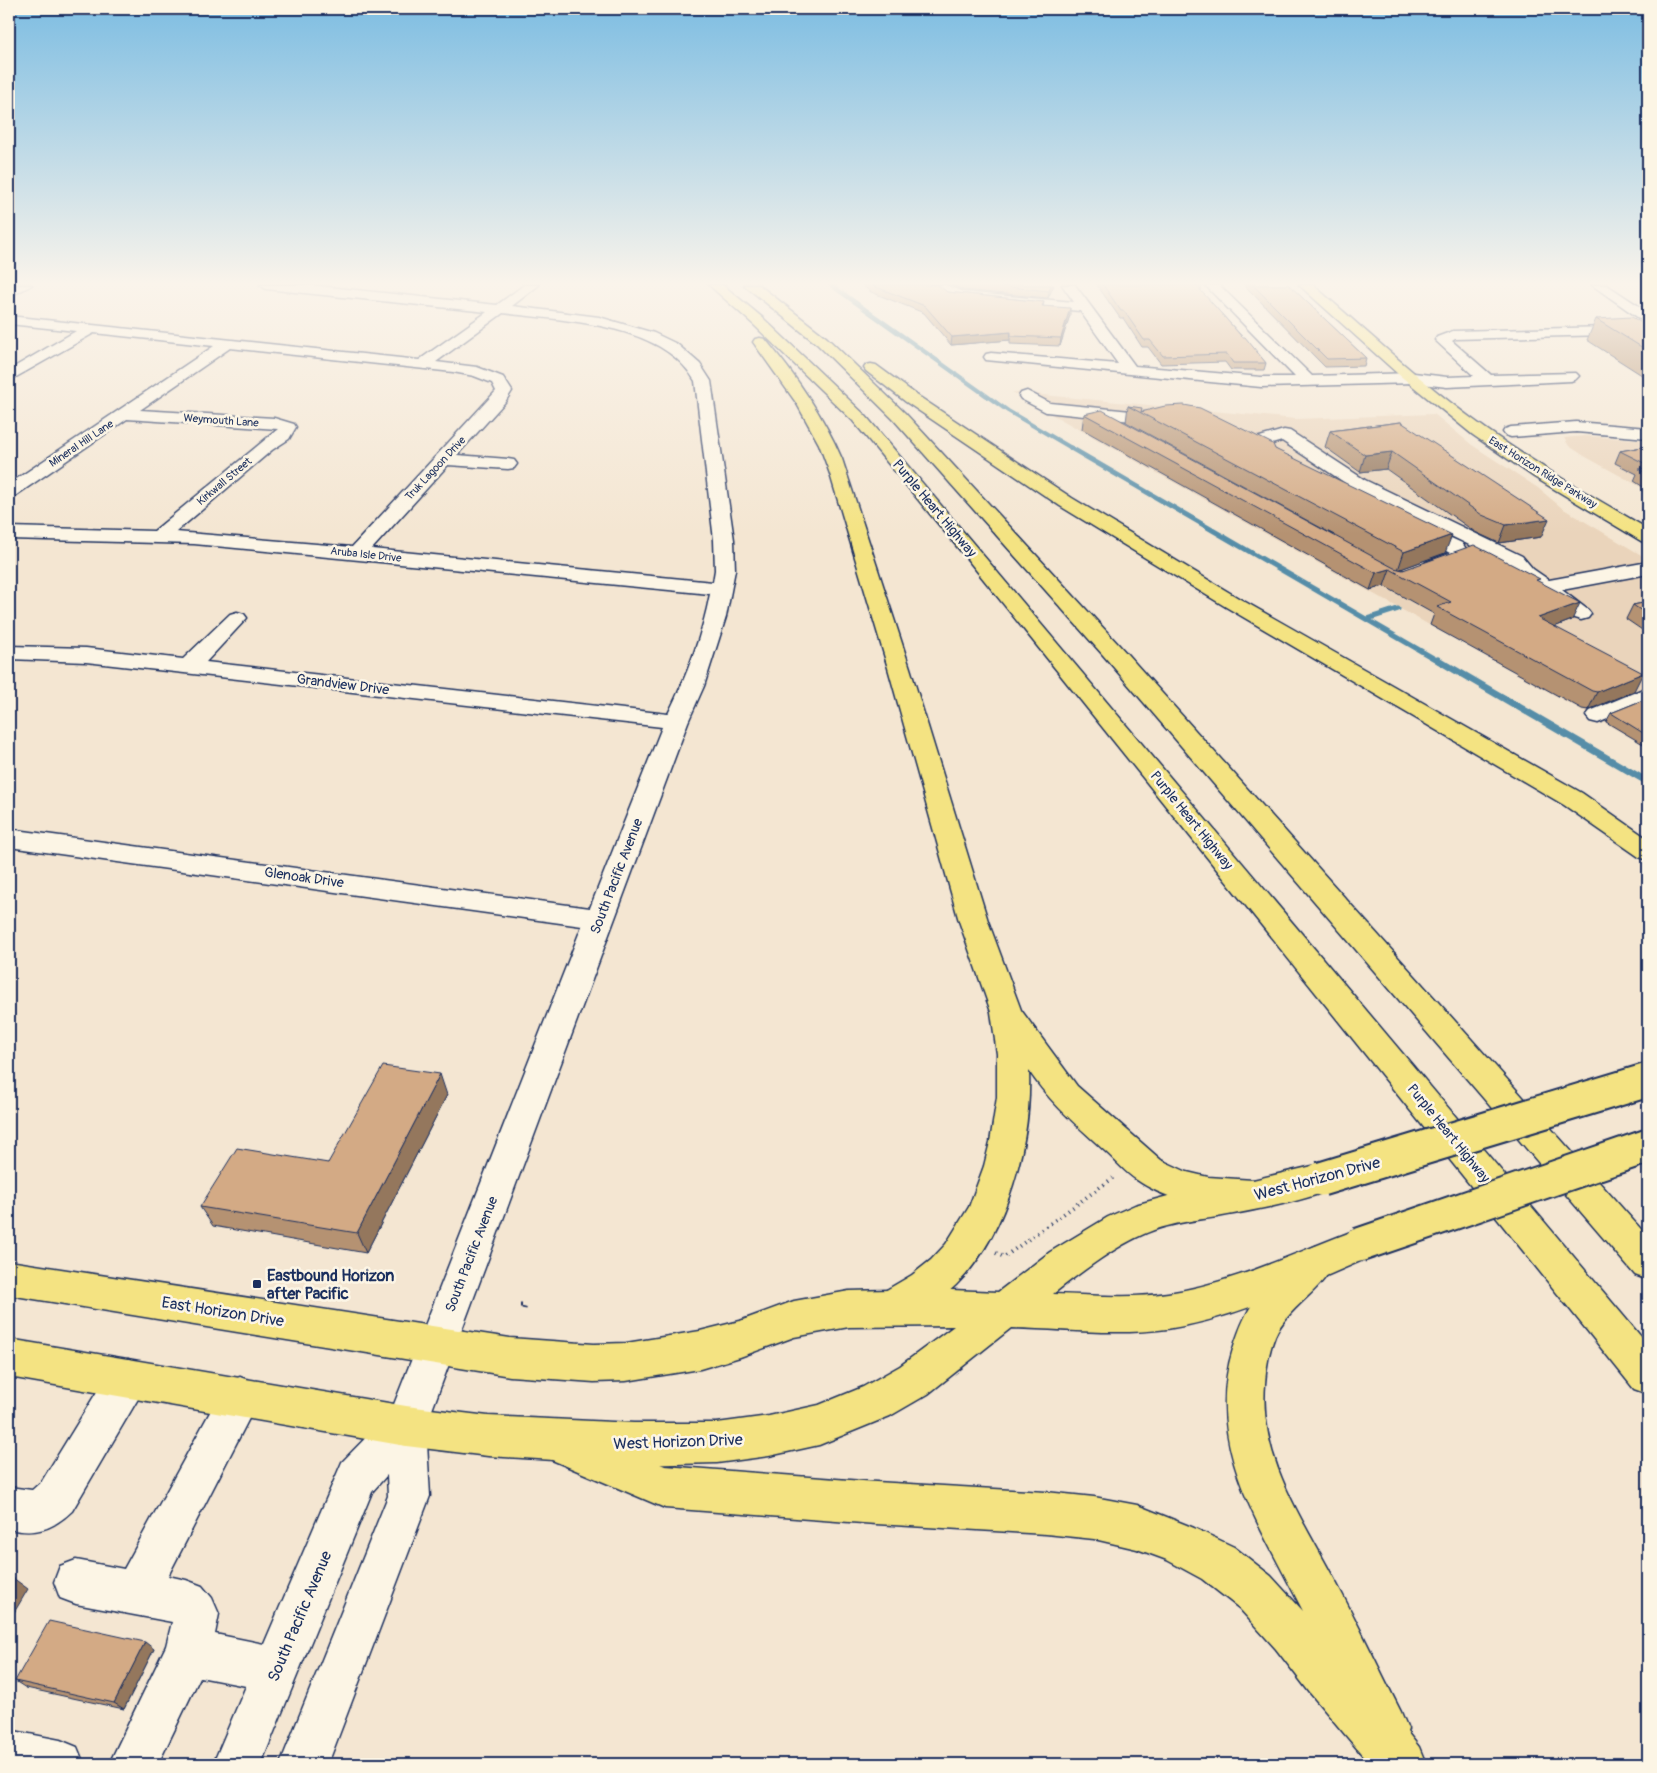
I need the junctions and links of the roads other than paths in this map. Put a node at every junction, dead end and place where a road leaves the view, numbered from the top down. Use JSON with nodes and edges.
{"nodes":[{"id":1,"x":23,"y":368,"type":"edge"},
{"id":2,"x":192,"y":368,"type":"edge"},
{"id":3,"x":444,"y":368,"type":"edge"},
{"id":4,"x":696,"y":368,"type":"edge"},
{"id":5,"x":780,"y":368,"type":"edge"},
{"id":6,"x":807,"y":368,"type":"edge"},
{"id":7,"x":849,"y":368,"type":"edge"},
{"id":8,"x":869,"y":368,"type":"edge"},
{"id":9,"x":1106,"y":368,"type":"edge"},
{"id":10,"x":1294,"y":368,"type":"edge"},
{"id":11,"x":1402,"y":368,"type":"edge"},
{"id":12,"x":1430,"y":368,"type":"edge"},
{"id":13,"x":1473,"y":368,"type":"edge"},
{"id":14,"x":1130,"y":370,"type":"joint"},
{"id":15,"x":9,"y":376,"type":"edge"},
{"id":16,"x":1571,"y":376,"type":"dead end"},
{"id":17,"x":1414,"y":378,"type":"junction"},
{"id":18,"x":1486,"y":379,"type":"junction"},
{"id":19,"x":1309,"y":382,"type":"junction"},
{"id":20,"x":1447,"y":382,"type":"junction"},
{"id":21,"x":1462,"y":394,"type":"dead end"},
{"id":22,"x":1027,"y":396,"type":"dead end"},
{"id":23,"x":1091,"y":412,"type":"junction"},
{"id":24,"x":125,"y":414,"type":"junction"},
{"id":25,"x":1181,"y":414,"type":"edge"},
{"id":26,"x":288,"y":427,"type":"joint"},
{"id":27,"x":1504,"y":427,"type":"joint"},
{"id":28,"x":1648,"y":433,"type":"edge"},
{"id":29,"x":1135,"y":436,"type":"edge"},
{"id":30,"x":1536,"y":449,"type":"dead end"},
{"id":31,"x":1276,"y":455,"type":"edge"},
{"id":32,"x":444,"y":459,"type":"junction"},
{"id":33,"x":508,"y":464,"type":"dead end"},
{"id":34,"x":1340,"y":491,"type":"edge"},
{"id":35,"x":9,"y":492,"type":"edge"},
{"id":36,"x":9,"y":533,"type":"edge"},
{"id":37,"x":160,"y":536,"type":"junction"},
{"id":38,"x":1648,"y":536,"type":"edge"},
{"id":39,"x":357,"y":554,"type":"junction"},
{"id":40,"x":1648,"y":568,"type":"edge"},
{"id":41,"x":1415,"y":572,"type":"edge"},
{"id":42,"x":1545,"y":587,"type":"junction"},
{"id":43,"x":722,"y":589,"type":"junction"},
{"id":44,"x":1581,"y":614,"type":"edge"},
{"id":45,"x":238,"y":618,"type":"dead end"},
{"id":46,"x":9,"y":652,"type":"edge"},
{"id":47,"x":188,"y":667,"type":"junction"},
{"id":48,"x":1648,"y":694,"type":"edge"},
{"id":49,"x":1598,"y":716,"type":"edge"},
{"id":50,"x":676,"y":722,"type":"junction"},
{"id":51,"x":9,"y":838,"type":"edge"},
{"id":52,"x":1648,"y":851,"type":"edge"},
{"id":53,"x":600,"y":919,"type":"junction"},
{"id":54,"x":1006,"y":1012,"type":"junction"},
{"id":55,"x":1648,"y":1080,"type":"edge"},
{"id":56,"x":1648,"y":1146,"type":"edge"},
{"id":57,"x":1253,"y":1195,"type":"junction"},
{"id":58,"x":1316,"y":1264,"type":"junction"},
{"id":59,"x":1648,"y":1264,"type":"edge"},
{"id":60,"x":9,"y":1278,"type":"edge"},
{"id":61,"x":891,"y":1307,"type":"junction"},
{"id":62,"x":1003,"y":1309,"type":"junction"},
{"id":63,"x":437,"y":1345,"type":"junction"},
{"id":64,"x":9,"y":1358,"type":"edge"},
{"id":65,"x":1648,"y":1375,"type":"edge"},
{"id":66,"x":128,"y":1378,"type":"junction"},
{"id":67,"x":240,"y":1397,"type":"junction"},
{"id":68,"x":406,"y":1426,"type":"junction"},
{"id":69,"x":552,"y":1440,"type":"junction"},
{"id":70,"x":9,"y":1508,"type":"edge"},
{"id":71,"x":76,"y":1582,"type":"dead end"},
{"id":72,"x":136,"y":1592,"type":"junction"},
{"id":73,"x":188,"y":1651,"type":"junction"},
{"id":74,"x":277,"y":1670,"type":"junction"},
{"id":75,"x":9,"y":1754,"type":"edge"},
{"id":76,"x":1401,"y":1763,"type":"edge"},
{"id":77,"x":60,"y":1764,"type":"edge"},
{"id":78,"x":133,"y":1764,"type":"edge"},
{"id":79,"x":237,"y":1764,"type":"edge"},
{"id":80,"x":304,"y":1764,"type":"edge"}],
"edges":[{"from":1,"to":15,"type":"street"},
{"from":2,"to":24,"type":"street","name":"Mineral Hill Lane"},
{"from":3,"to":32,"type":"street","name":"Truk Lagoon Drive"},
{"from":4,"to":43,"type":"street","name":"South Pacific Avenue"},
{"from":5,"to":54,"type":"main road"},
{"from":6,"to":65,"type":"main road","name":"Purple Heart Highway"},
{"from":7,"to":59,"type":"main road"},
{"from":8,"to":52,"type":"main road"},
{"from":9,"to":14,"type":"street"},
{"from":10,"to":19,"type":"street"},
{"from":11,"to":17,"type":"main road","name":"East Horizon Ridge Parkway"},
{"from":12,"to":20,"type":"main road"},
{"from":13,"to":18,"type":"street"},
{"from":14,"to":19,"type":"street"},
{"from":16,"to":18,"type":"street"},
{"from":17,"to":19,"type":"street"},
{"from":17,"to":20,"type":"street"},
{"from":17,"to":38,"type":"main road","name":"East Horizon Ridge Parkway"},
{"from":18,"to":20,"type":"street"},
{"from":20,"to":21,"type":"main road"},
{"from":22,"to":23,"type":"street"},
{"from":23,"to":25,"type":"street"},
{"from":23,"to":29,"type":"street"},
{"from":24,"to":26,"type":"street","name":"Weymouth Lane"},
{"from":24,"to":35,"type":"street","name":"Mineral Hill Lane"},
{"from":26,"to":37,"type":"street","name":"Kirkwall Street"},
{"from":27,"to":28,"type":"street"},
{"from":27,"to":30,"type":"main road","name":"East Horizon Ridge Parkway"},
{"from":31,"to":42,"type":"street"},
{"from":32,"to":33,"type":"street"},
{"from":32,"to":39,"type":"street","name":"Truk Lagoon Drive"},
{"from":34,"to":41,"type":"street"},
{"from":36,"to":37,"type":"street","name":"Aruba Isle Drive"},
{"from":37,"to":39,"type":"street","name":"Aruba Isle Drive"},
{"from":39,"to":43,"type":"street","name":"Aruba Isle Drive"},
{"from":40,"to":42,"type":"street"},
{"from":42,"to":44,"type":"street"},
{"from":43,"to":50,"type":"street","name":"South Pacific Avenue"},
{"from":45,"to":47,"type":"street"},
{"from":46,"to":47,"type":"street","name":"Grandview Drive"},
{"from":47,"to":50,"type":"street","name":"Grandview Drive"},
{"from":48,"to":49,"type":"street"},
{"from":50,"to":53,"type":"street","name":"South Pacific Avenue"},
{"from":51,"to":53,"type":"street","name":"Glenoak Drive"},
{"from":53,"to":63,"type":"street","name":"South Pacific Avenue"},
{"from":54,"to":57,"type":"main road"},
{"from":54,"to":61,"type":"main road"},
{"from":55,"to":57,"type":"main road","name":"West Horizon Drive","bridge":true},
{"from":56,"to":58,"type":"main road","bridge":true},
{"from":57,"to":62,"type":"main road","name":"West Horizon Drive"},
{"from":58,"to":62,"type":"main road"},
{"from":58,"to":76,"type":"main road"},
{"from":60,"to":63,"type":"main road","name":"East Horizon Drive"},
{"from":61,"to":62,"type":"main road"},
{"from":61,"to":63,"type":"main road"},
{"from":62,"to":69,"type":"main road","name":"West Horizon Drive"},
{"from":63,"to":68,"type":"street","name":"South Pacific Avenue"},
{"from":64,"to":66,"type":"main road"},
{"from":66,"to":67,"type":"main road"},
{"from":66,"to":70,"type":"street"},
{"from":67,"to":68,"type":"main road"},
{"from":67,"to":72,"type":"street"},
{"from":68,"to":69,"type":"main road","name":"West Horizon Drive"},
{"from":68,"to":74,"type":"street","name":"South Pacific Avenue"},
{"from":68,"to":80,"type":"street","name":"South Pacific Avenue"},
{"from":69,"to":76,"type":"main road"},
{"from":71,"to":72,"type":"street"},
{"from":72,"to":73,"type":"street"},
{"from":73,"to":74,"type":"street"},
{"from":73,"to":78,"type":"street"},
{"from":74,"to":79,"type":"street","name":"South Pacific Avenue"},
{"from":75,"to":77,"type":"street"}]}
